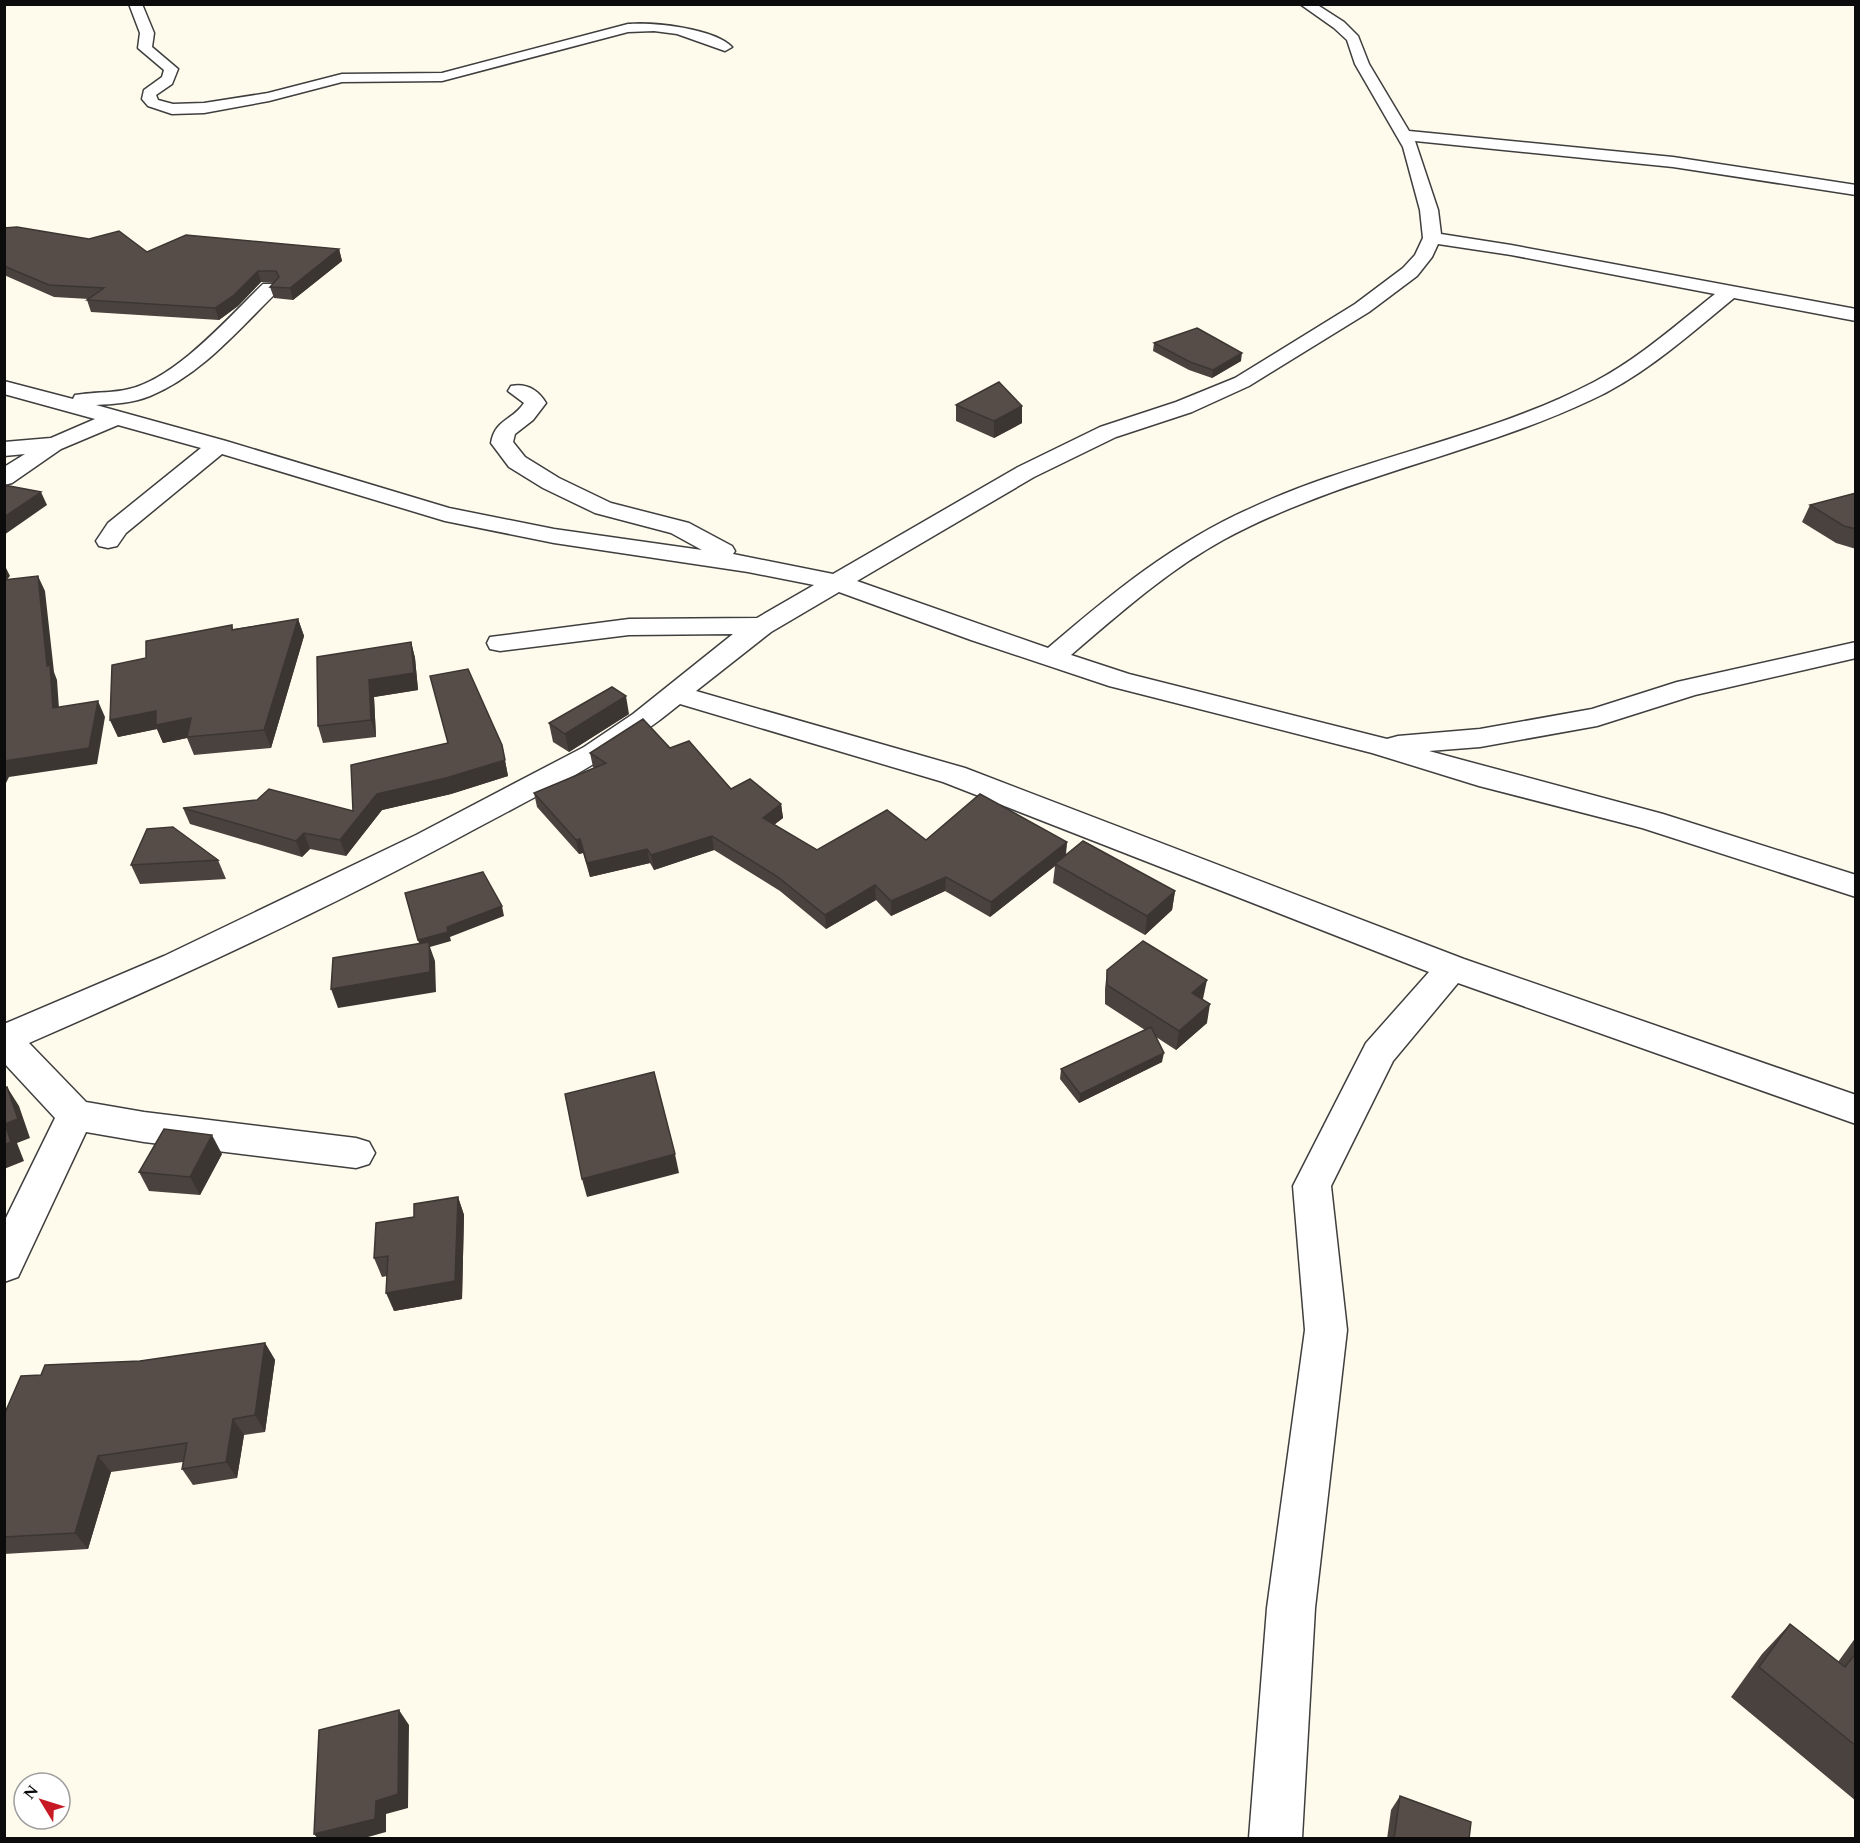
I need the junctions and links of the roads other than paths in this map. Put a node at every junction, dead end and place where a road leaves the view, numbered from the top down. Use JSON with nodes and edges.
{"nodes":[{"id":1,"x":135,"y":4,"type":"edge"},
{"id":2,"x":1306,"y":4,"type":"edge"},
{"id":3,"x":725,"y":47,"type":"dead end"},
{"id":4,"x":1404,"y":135,"type":"junction"},
{"id":5,"x":1856,"y":190,"type":"edge"},
{"id":6,"x":1432,"y":238,"type":"junction"},
{"id":7,"x":270,"y":288,"type":"edge"},
{"id":8,"x":1731,"y":291,"type":"junction"},
{"id":9,"x":1856,"y":315,"type":"edge"},
{"id":10,"x":4,"y":387,"type":"edge"},
{"id":11,"x":519,"y":391,"type":"dead end"},
{"id":12,"x":55,"y":402,"type":"junction"},
{"id":13,"x":116,"y":418,"type":"junction"},
{"id":14,"x":55,"y":444,"type":"junction"},
{"id":15,"x":218,"y":446,"type":"junction"},
{"id":16,"x":4,"y":449,"type":"edge"},
{"id":17,"x":4,"y":478,"type":"edge"},
{"id":18,"x":108,"y":541,"type":"dead end"},
{"id":19,"x":748,"y":564,"type":"junction"},
{"id":20,"x":837,"y":582,"type":"junction"},
{"id":21,"x":762,"y":626,"type":"junction"},
{"id":22,"x":500,"y":643,"type":"dead end"},
{"id":23,"x":1856,"y":650,"type":"edge"},
{"id":24,"x":1053,"y":658,"type":"junction"},
{"id":25,"x":676,"y":694,"type":"junction"},
{"id":26,"x":1382,"y":747,"type":"junction"},
{"id":27,"x":1856,"y":886,"type":"edge"},
{"id":28,"x":1452,"y":968,"type":"junction"},
{"id":29,"x":5,"y":1039,"type":"edge"},
{"id":30,"x":1856,"y":1110,"type":"edge"},
{"id":31,"x":75,"y":1115,"type":"junction"},
{"id":32,"x":356,"y":1153,"type":"dead end"},
{"id":33,"x":4,"y":1265,"type":"edge"},
{"id":34,"x":1275,"y":1839,"type":"edge"}],
"edges":[{"from":1,"to":3,"type":"street"},
{"from":2,"to":4,"type":"street"},
{"from":4,"to":5,"type":"street"},
{"from":4,"to":6,"type":"street"},
{"from":6,"to":8,"type":"street"},
{"from":6,"to":20,"type":"street"},
{"from":7,"to":12,"type":"street"},
{"from":8,"to":9,"type":"street"},
{"from":8,"to":24,"type":"street"},
{"from":10,"to":12,"type":"street"},
{"from":11,"to":19,"type":"street"},
{"from":12,"to":13,"type":"street"},
{"from":13,"to":14,"type":"street"},
{"from":13,"to":15,"type":"street"},
{"from":14,"to":16,"type":"street"},
{"from":14,"to":17,"type":"street"},
{"from":15,"to":18,"type":"street"},
{"from":15,"to":19,"type":"street"},
{"from":19,"to":20,"type":"street"},
{"from":20,"to":21,"type":"street"},
{"from":20,"to":24,"type":"street"},
{"from":21,"to":22,"type":"street"},
{"from":21,"to":25,"type":"street"},
{"from":23,"to":26,"type":"street"},
{"from":24,"to":26,"type":"street"},
{"from":25,"to":28,"type":"street"},
{"from":25,"to":29,"type":"street"},
{"from":26,"to":27,"type":"street"},
{"from":28,"to":30,"type":"street"},
{"from":28,"to":34,"type":"street"},
{"from":29,"to":31,"type":"street"},
{"from":31,"to":32,"type":"street"},
{"from":31,"to":33,"type":"street"}]}
